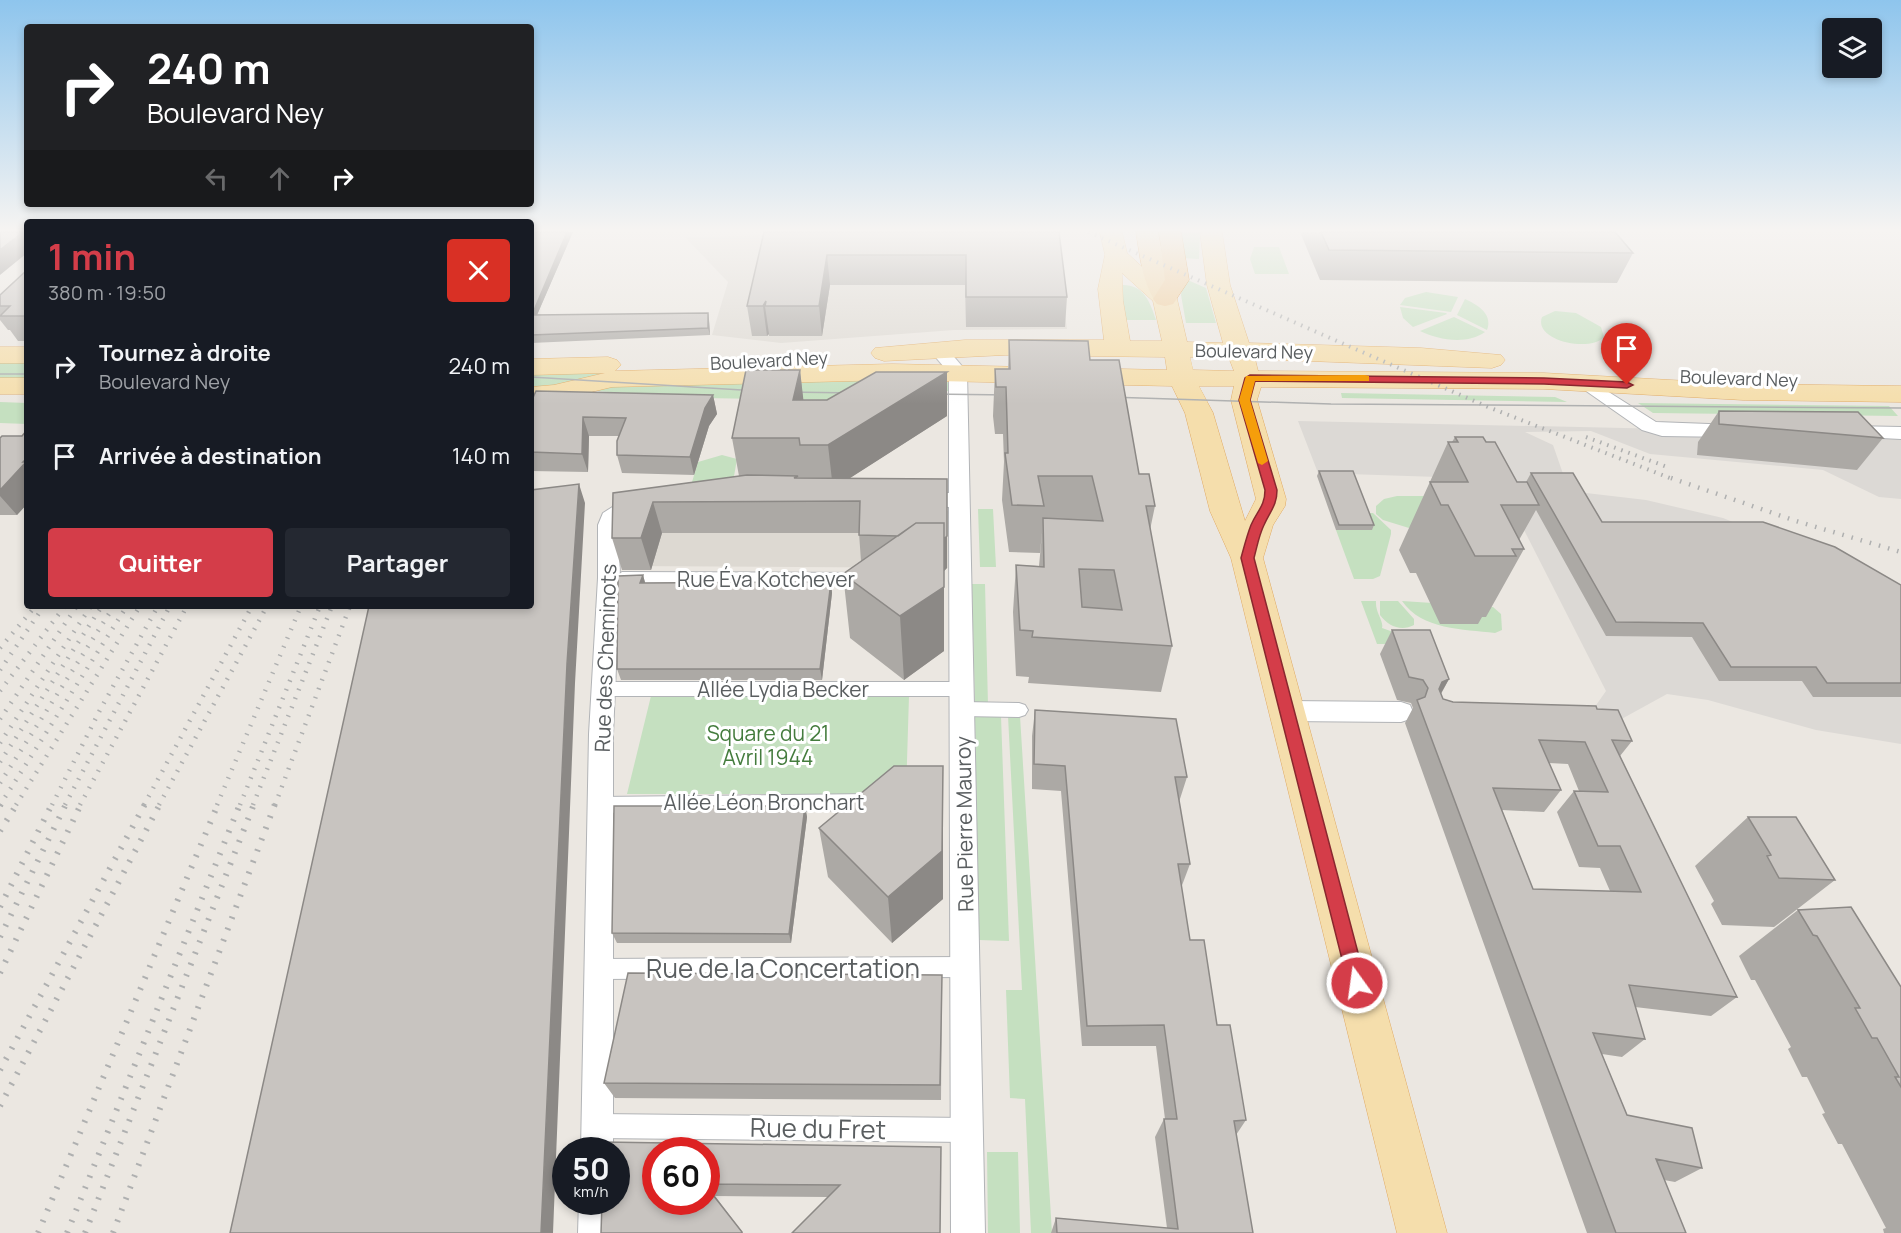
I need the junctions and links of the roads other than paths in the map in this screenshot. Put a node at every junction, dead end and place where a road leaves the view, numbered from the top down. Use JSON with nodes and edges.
{"nodes":[{"id":1,"x":1110,"y":290,"type":"edge"},
{"id":2,"x":1156,"y":290,"type":"edge"},
{"id":3,"x":1161,"y":290,"type":"edge"},
{"id":4,"x":1171,"y":290,"type":"edge"},
{"id":5,"x":1220,"y":290,"type":"edge"},
{"id":6,"x":1165,"y":299,"type":"junction"},
{"id":7,"x":937,"y":348,"type":"junction"},
{"id":8,"x":1118,"y":348,"type":"junction"},
{"id":9,"x":1176,"y":350,"type":"junction"},
{"id":10,"x":1239,"y":351,"type":"junction"},
{"id":11,"x":0,"y":355,"type":"edge"},
{"id":12,"x":24,"y":355,"type":"edge"},
{"id":13,"x":534,"y":361,"type":"edge"},
{"id":14,"x":607,"y":365,"type":"junction"},
{"id":15,"x":534,"y":367,"type":"edge"},
{"id":16,"x":958,"y":372,"type":"junction"},
{"id":17,"x":1182,"y":378,"type":"junction"},
{"id":18,"x":1250,"y":378,"type":"junction"},
{"id":19,"x":1585,"y":382,"type":"junction"},
{"id":20,"x":1901,"y":385,"type":"edge"},
{"id":21,"x":0,"y":386,"type":"edge"},
{"id":22,"x":24,"y":386,"type":"edge"},
{"id":23,"x":1901,"y":394,"type":"edge"},
{"id":24,"x":534,"y":395,"type":"edge"},
{"id":25,"x":1751,"y":431,"type":"edge"},
{"id":26,"x":1832,"y":432,"type":"edge"},
{"id":27,"x":1901,"y":433,"type":"edge"},
{"id":28,"x":892,"y":499,"type":"edge"},
{"id":29,"x":960,"y":500,"type":"junction"},
{"id":30,"x":665,"y":506,"type":"edge"},
{"id":31,"x":1247,"y":558,"type":"junction"},
{"id":32,"x":609,"y":578,"type":"junction"},
{"id":33,"x":877,"y":579,"type":"edge"},
{"id":34,"x":603,"y":689,"type":"junction"},
{"id":35,"x":963,"y":699,"type":"junction"},
{"id":36,"x":1019,"y":710,"type":"dead end"},
{"id":37,"x":1285,"y":711,"type":"junction"},
{"id":38,"x":1401,"y":712,"type":"dead end"},
{"id":39,"x":887,"y":802,"type":"edge"},
{"id":40,"x":600,"y":805,"type":"junction"},
{"id":41,"x":965,"y":967,"type":"junction"},
{"id":42,"x":601,"y":969,"type":"junction"},
{"id":43,"x":967,"y":1130,"type":"junction"},
{"id":44,"x":597,"y":1137,"type":"edge"},
{"id":45,"x":630,"y":1137,"type":"edge"},
{"id":46,"x":596,"y":1215,"type":"edge"},
{"id":47,"x":595,"y":1233,"type":"edge"},
{"id":48,"x":968,"y":1233,"type":"edge"},
{"id":49,"x":1422,"y":1233,"type":"edge"}],
"edges":[{"from":1,"to":8,"type":"main road"},
{"from":2,"to":6,"type":"main road"},
{"from":3,"to":6,"type":"highway"},
{"from":4,"to":6,"type":"highway"},
{"from":5,"to":10,"type":"main road"},
{"from":6,"to":9,"type":"main road"},
{"from":7,"to":8,"type":"main road","name":"Boulevard Ney"},
{"from":7,"to":14,"type":"main road","name":"Boulevard Ney"},
{"from":7,"to":16,"type":"street"},
{"from":8,"to":9,"type":"main road","name":"Boulevard Ney"},
{"from":9,"to":10,"type":"main road","name":"Boulevard Ney"},
{"from":9,"to":17,"type":"main road"},
{"from":10,"to":18,"type":"main road"},
{"from":10,"to":20,"type":"main road","name":"Boulevard Ney"},
{"from":11,"to":12,"type":"main road"},
{"from":13,"to":14,"type":"main road","name":"Boulevard Ney"},
{"from":14,"to":15,"type":"main road","name":"Boulevard Ney"},
{"from":16,"to":17,"type":"main road","name":"Boulevard Ney"},
{"from":16,"to":24,"type":"main road","name":"Boulevard Ney"},
{"from":16,"to":29,"type":"street","name":"Rue Pierre Mauroy"},
{"from":17,"to":18,"type":"main road","name":"Boulevard Ney"},
{"from":17,"to":31,"type":"main road"},
{"from":18,"to":19,"type":"main road","name":"Boulevard Ney"},
{"from":18,"to":31,"type":"main road"},
{"from":19,"to":23,"type":"main road","name":"Boulevard Ney"},
{"from":19,"to":25,"type":"street"},
{"from":21,"to":22,"type":"main road"},
{"from":26,"to":27,"type":"street"},
{"from":28,"to":29,"type":"street"},
{"from":29,"to":35,"type":"street","name":"Rue Pierre Mauroy"},
{"from":30,"to":32,"type":"street","name":"Rue des Cheminots"},
{"from":31,"to":37,"type":"main road"},
{"from":32,"to":33,"type":"street","name":"Rue Éva Kotchever"},
{"from":32,"to":34,"type":"street","name":"Rue des Cheminots"},
{"from":34,"to":35,"type":"street","name":"Allée Lydia Becker"},
{"from":34,"to":40,"type":"street","name":"Rue des Cheminots"},
{"from":35,"to":36,"type":"street","name":"Allée Lydia Becker"},
{"from":35,"to":41,"type":"street","name":"Rue Pierre Mauroy"},
{"from":37,"to":38,"type":"street"},
{"from":37,"to":49,"type":"main road"},
{"from":39,"to":40,"type":"street","name":"Allée Léon Bronchart"},
{"from":40,"to":42,"type":"street","name":"Rue des Cheminots"},
{"from":41,"to":42,"type":"street","name":"Rue de la Concertation"},
{"from":41,"to":43,"type":"street","name":"Rue Pierre Mauroy"},
{"from":42,"to":44,"type":"street","name":"Rue des Cheminots"},
{"from":43,"to":45,"type":"street","name":"Rue du Fret"},
{"from":43,"to":48,"type":"street","name":"Rue Pierre Mauroy"},
{"from":46,"to":47,"type":"street"}]}
